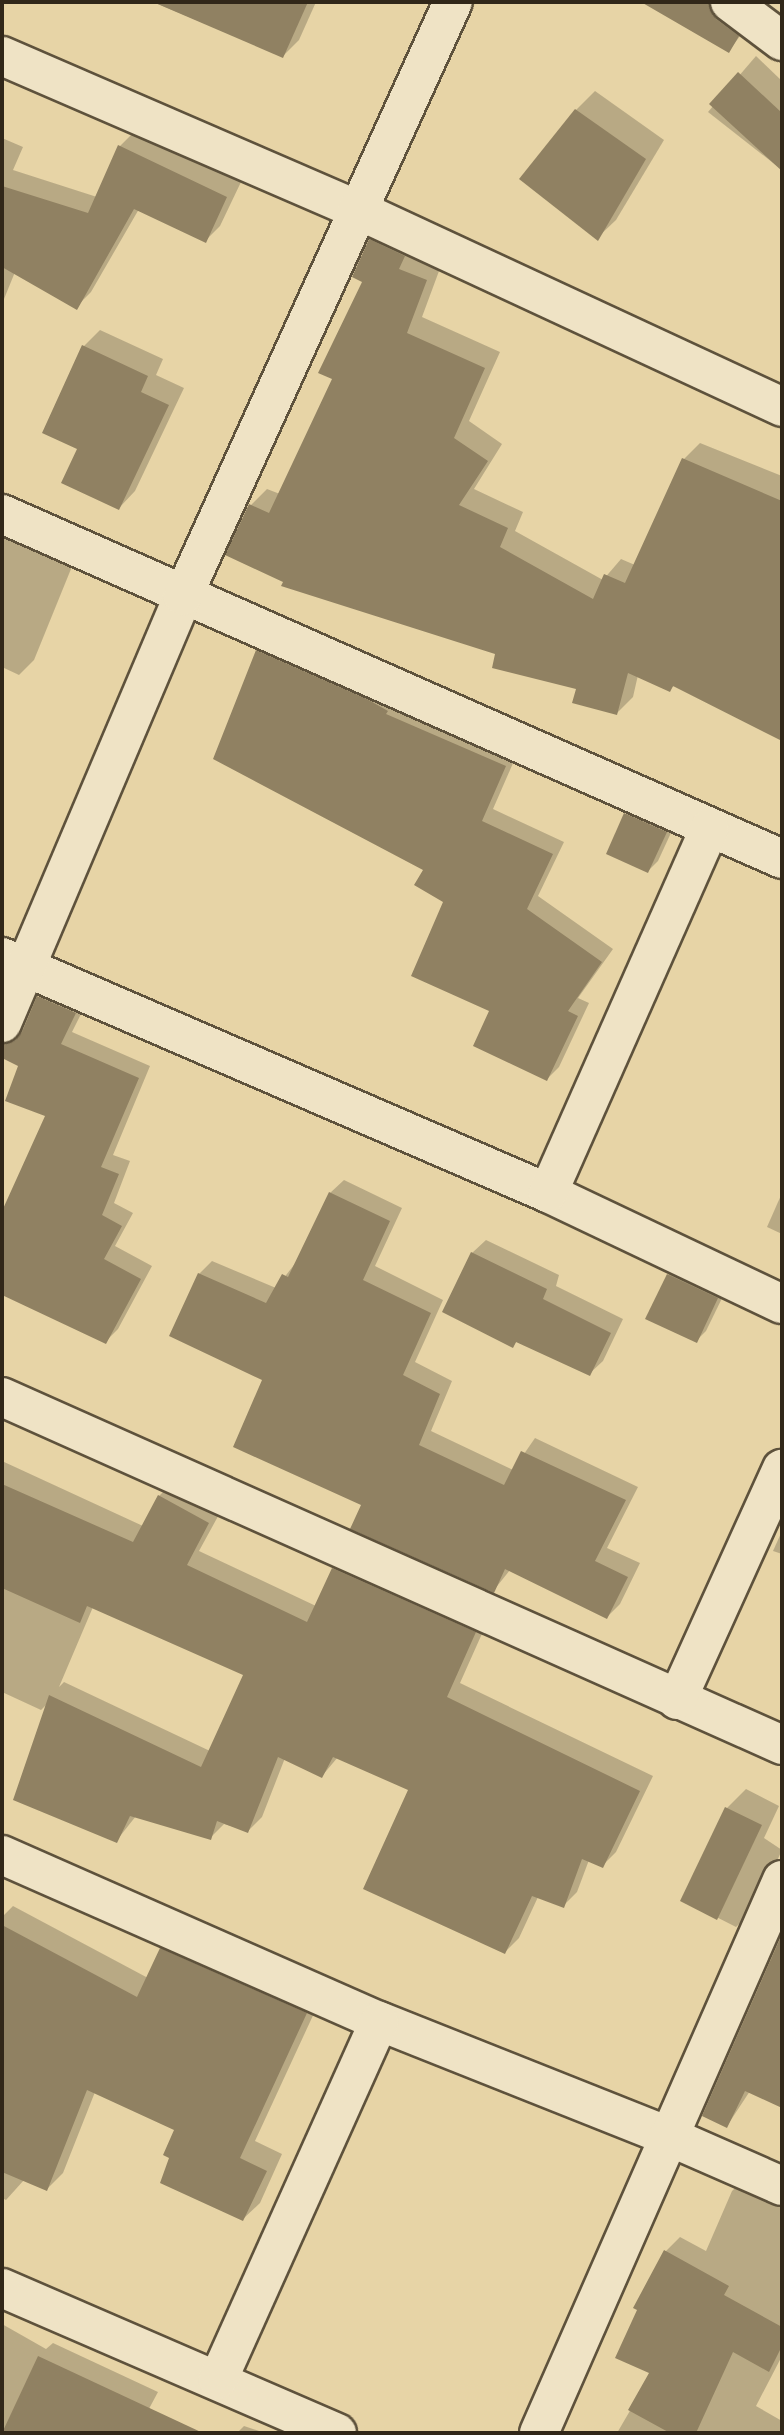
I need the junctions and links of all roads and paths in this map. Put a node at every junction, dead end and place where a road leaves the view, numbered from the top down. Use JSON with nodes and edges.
{"nodes":[{"id":1,"x":453,"y":2,"type":"edge"},
{"id":2,"x":730,"y":2,"type":"edge"},
{"id":3,"x":782,"y":41,"type":"edge"},
{"id":4,"x":2,"y":56,"type":"edge"},
{"id":5,"x":358,"y":210,"type":"junction"},
{"id":6,"x":782,"y":407,"type":"edge"},
{"id":7,"x":2,"y":514,"type":"edge"},
{"id":8,"x":183,"y":596,"type":"junction"},
{"id":9,"x":710,"y":828,"type":"junction"},
{"id":10,"x":782,"y":859,"type":"edge"},
{"id":11,"x":13,"y":962,"type":"edge"},
{"id":12,"x":2,"y":1023,"type":"edge"},
{"id":13,"x":548,"y":1192,"type":"junction"},
{"id":14,"x":782,"y":1304,"type":"edge"},
{"id":15,"x":2,"y":1397,"type":"edge"},
{"id":16,"x":782,"y":1469,"type":"edge"},
{"id":17,"x":677,"y":1700,"type":"junction"},
{"id":18,"x":782,"y":1745,"type":"edge"},
{"id":19,"x":2,"y":1855,"type":"edge"},
{"id":20,"x":782,"y":1880,"type":"edge"},
{"id":21,"x":379,"y":2021,"type":"junction"},
{"id":22,"x":668,"y":2136,"type":"junction"},
{"id":23,"x":782,"y":2186,"type":"edge"},
{"id":24,"x":2,"y":2288,"type":"edge"},
{"id":25,"x":218,"y":2380,"type":"junction"},
{"id":26,"x":337,"y":2433,"type":"edge"},
{"id":27,"x":539,"y":2433,"type":"edge"}],
"edges":[{"from":1,"to":5,"type":"street"},
{"from":2,"to":3,"type":"street"},
{"from":4,"to":5,"type":"street"},
{"from":5,"to":6,"type":"street"},
{"from":5,"to":8,"type":"street"},
{"from":7,"to":8,"type":"street"},
{"from":8,"to":9,"type":"street"},
{"from":8,"to":11,"type":"street"},
{"from":9,"to":10,"type":"street"},
{"from":9,"to":13,"type":"street"},
{"from":11,"to":12,"type":"street"},
{"from":11,"to":13,"type":"street"},
{"from":13,"to":14,"type":"street"},
{"from":15,"to":17,"type":"street"},
{"from":16,"to":17,"type":"street"},
{"from":17,"to":18,"type":"street"},
{"from":19,"to":21,"type":"street"},
{"from":20,"to":22,"type":"street"},
{"from":21,"to":22,"type":"street"},
{"from":21,"to":25,"type":"street"},
{"from":22,"to":23,"type":"street"},
{"from":22,"to":27,"type":"street"},
{"from":24,"to":25,"type":"street"},
{"from":25,"to":26,"type":"street"}]}
